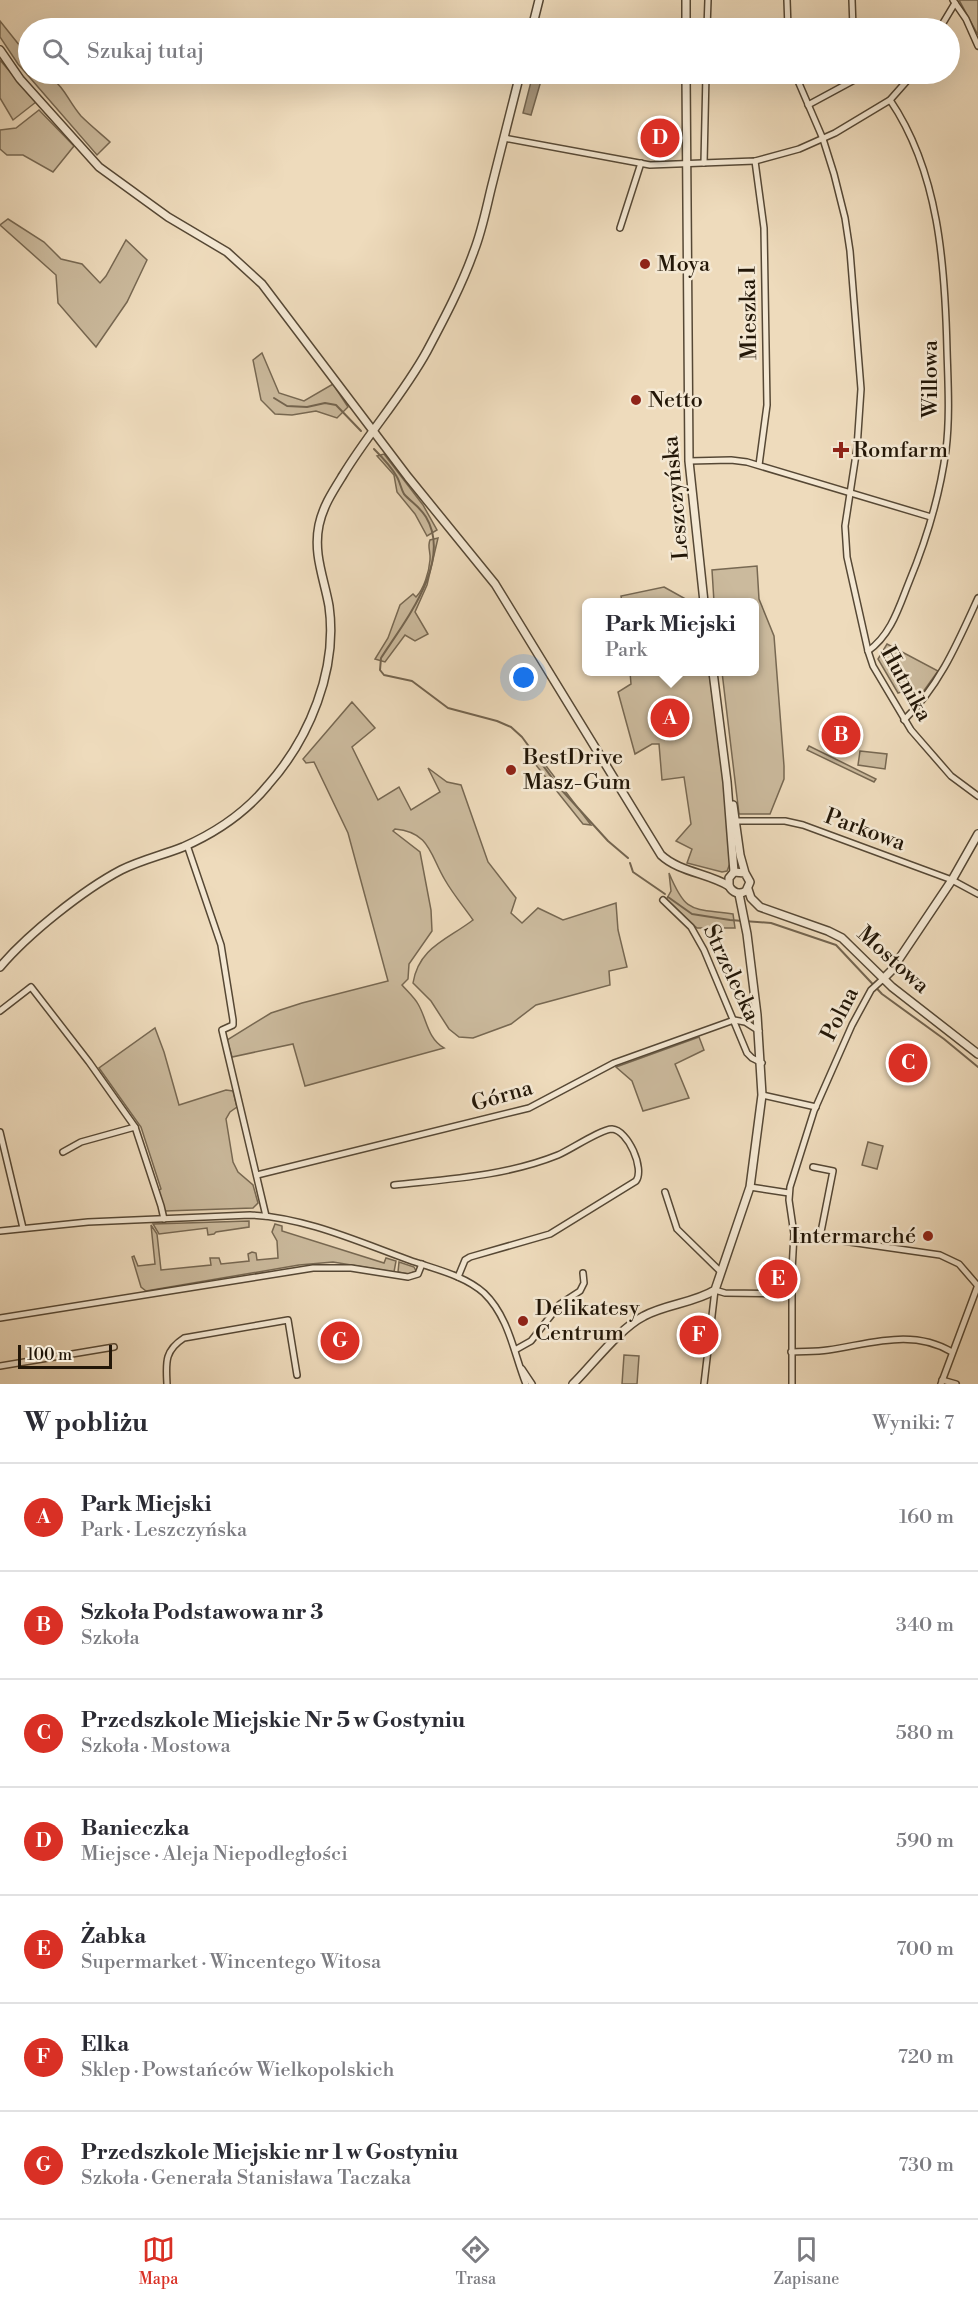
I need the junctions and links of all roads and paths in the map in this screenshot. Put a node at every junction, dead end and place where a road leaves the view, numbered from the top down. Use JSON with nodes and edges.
{"nodes":[{"id":1,"x":539,"y":0,"type":"edge"},
{"id":2,"x":686,"y":0,"type":"edge"},
{"id":3,"x":708,"y":0,"type":"edge"},
{"id":4,"x":787,"y":0,"type":"edge"},
{"id":5,"x":852,"y":0,"type":"edge"},
{"id":6,"x":954,"y":2,"type":"edge"},
{"id":7,"x":534,"y":18,"type":"edge"},
{"id":8,"x":686,"y":18,"type":"edge"},
{"id":9,"x":707,"y":18,"type":"edge"},
{"id":10,"x":788,"y":18,"type":"edge"},
{"id":11,"x":853,"y":18,"type":"edge"},
{"id":12,"x":945,"y":18,"type":"edge"},
{"id":13,"x":978,"y":46,"type":"edge"},
{"id":14,"x":0,"y":50,"type":"edge"},
{"id":15,"x":18,"y":76,"type":"edge"},
{"id":16,"x":24,"y":84,"type":"edge"},
{"id":17,"x":518,"y":84,"type":"edge"},
{"id":18,"x":686,"y":84,"type":"edge"},
{"id":19,"x":706,"y":84,"type":"edge"},
{"id":20,"x":799,"y":84,"type":"edge"},
{"id":21,"x":847,"y":84,"type":"edge"},
{"id":22,"x":904,"y":84,"type":"edge"},
{"id":23,"x":890,"y":100,"type":"junction"},
{"id":24,"x":808,"y":105,"type":"junction"},
{"id":25,"x":504,"y":138,"type":"junction"},
{"id":26,"x":823,"y":139,"type":"junction"},
{"id":27,"x":755,"y":160,"type":"junction"},
{"id":28,"x":640,"y":163,"type":"junction"},
{"id":29,"x":686,"y":163,"type":"junction"},
{"id":30,"x":704,"y":163,"type":"junction"},
{"id":31,"x":620,"y":228,"type":"dead end"},
{"id":32,"x":372,"y":430,"type":"junction"},
{"id":33,"x":689,"y":461,"type":"junction"},
{"id":34,"x":759,"y":465,"type":"junction"},
{"id":35,"x":849,"y":493,"type":"junction"},
{"id":36,"x":931,"y":517,"type":"junction"},
{"id":37,"x":703,"y":598,"type":"edge"},
{"id":38,"x":978,"y":598,"type":"edge"},
{"id":39,"x":868,"y":651,"type":"junction"},
{"id":40,"x":714,"y":676,"type":"edge"},
{"id":41,"x":904,"y":720,"type":"junction"},
{"id":42,"x":727,"y":782,"type":"junction"},
{"id":43,"x":978,"y":796,"type":"edge"},
{"id":44,"x":735,"y":821,"type":"junction"},
{"id":45,"x":978,"y":834,"type":"edge"},
{"id":46,"x":187,"y":846,"type":"junction"},
{"id":47,"x":700,"y":872,"type":"junction"},
{"id":48,"x":745,"y":873,"type":"junction"},
{"id":49,"x":732,"y":874,"type":"junction"},
{"id":50,"x":952,"y":880,"type":"junction"},
{"id":51,"x":729,"y":886,"type":"junction"},
{"id":52,"x":748,"y":889,"type":"junction"},
{"id":53,"x":740,"y":894,"type":"junction"},
{"id":54,"x":978,"y":894,"type":"edge"},
{"id":55,"x":663,"y":900,"type":"dead end"},
{"id":56,"x":760,"y":907,"type":"junction"},
{"id":57,"x":744,"y":915,"type":"junction"},
{"id":58,"x":0,"y":966,"type":"edge"},
{"id":59,"x":882,"y":980,"type":"junction"},
{"id":60,"x":0,"y":1011,"type":"edge"},
{"id":61,"x":757,"y":1015,"type":"junction"},
{"id":62,"x":734,"y":1020,"type":"junction"},
{"id":63,"x":745,"y":1022,"type":"junction"},
{"id":64,"x":759,"y":1031,"type":"junction"},
{"id":65,"x":978,"y":1054,"type":"edge"},
{"id":66,"x":762,"y":1063,"type":"junction"},
{"id":67,"x":762,"y":1095,"type":"junction"},
{"id":68,"x":816,"y":1107,"type":"junction"},
{"id":69,"x":135,"y":1127,"type":"junction"},
{"id":70,"x":0,"y":1132,"type":"edge"},
{"id":71,"x":63,"y":1152,"type":"dead end"},
{"id":72,"x":813,"y":1167,"type":"dead end"},
{"id":73,"x":257,"y":1175,"type":"junction"},
{"id":74,"x":394,"y":1185,"type":"dead end"},
{"id":75,"x":750,"y":1188,"type":"junction"},
{"id":76,"x":665,"y":1192,"type":"dead end"},
{"id":77,"x":789,"y":1194,"type":"junction"},
{"id":78,"x":266,"y":1216,"type":"junction"},
{"id":79,"x":164,"y":1219,"type":"junction"},
{"id":80,"x":23,"y":1228,"type":"junction"},
{"id":81,"x":0,"y":1231,"type":"edge"},
{"id":82,"x":794,"y":1234,"type":"junction"},
{"id":83,"x":820,"y":1237,"type":"junction"},
{"id":84,"x":422,"y":1264,"type":"junction"},
{"id":85,"x":721,"y":1272,"type":"junction"},
{"id":86,"x":583,"y":1273,"type":"dead end"},
{"id":87,"x":458,"y":1277,"type":"junction"},
{"id":88,"x":978,"y":1285,"type":"edge"},
{"id":89,"x":715,"y":1290,"type":"junction"},
{"id":90,"x":792,"y":1294,"type":"junction"},
{"id":91,"x":0,"y":1318,"type":"edge"},
{"id":92,"x":114,"y":1347,"type":"dead end"},
{"id":93,"x":515,"y":1350,"type":"junction"},
{"id":94,"x":791,"y":1352,"type":"junction"},
{"id":95,"x":952,"y":1352,"type":"junction"},
{"id":96,"x":0,"y":1366,"type":"edge"},
{"id":97,"x":522,"y":1368,"type":"junction"},
{"id":98,"x":585,"y":1374,"type":"junction"},
{"id":99,"x":297,"y":1375,"type":"dead end"},
{"id":100,"x":941,"y":1382,"type":"edge"},
{"id":101,"x":167,"y":1384,"type":"edge"},
{"id":102,"x":526,"y":1384,"type":"edge"},
{"id":103,"x":532,"y":1384,"type":"edge"},
{"id":104,"x":573,"y":1384,"type":"edge"},
{"id":105,"x":579,"y":1384,"type":"edge"},
{"id":106,"x":704,"y":1384,"type":"edge"},
{"id":107,"x":792,"y":1384,"type":"edge"},
{"id":108,"x":957,"y":1384,"type":"edge"}],
"edges":[{"from":1,"to":7,"type":"street"},
{"from":2,"to":8,"type":"street"},
{"from":3,"to":9,"type":"street"},
{"from":4,"to":10,"type":"street"},
{"from":5,"to":11,"type":"street"},
{"from":6,"to":12,"type":"street"},
{"from":6,"to":13,"type":"street"},
{"from":14,"to":15,"type":"street"},
{"from":16,"to":32,"type":"street"},
{"from":17,"to":25,"type":"street"},
{"from":18,"to":29,"type":"street","name":"Leszczyńska"},
{"from":19,"to":30,"type":"street"},
{"from":20,"to":24,"type":"street","name":"Hutnika"},
{"from":21,"to":24,"type":"street"},
{"from":22,"to":23,"type":"street"},
{"from":23,"to":26,"type":"street"},
{"from":23,"to":36,"type":"street","name":"Willowa"},
{"from":24,"to":26,"type":"street","name":"Hutnika"},
{"from":25,"to":28,"type":"street"},
{"from":25,"to":32,"type":"street"},
{"from":26,"to":27,"type":"street"},
{"from":26,"to":35,"type":"street","name":"Hutnika"},
{"from":27,"to":30,"type":"street"},
{"from":27,"to":34,"type":"street","name":"Mieszka I"},
{"from":28,"to":29,"type":"street"},
{"from":28,"to":31,"type":"street"},
{"from":29,"to":30,"type":"street"},
{"from":29,"to":33,"type":"street","name":"Leszczyńska"},
{"from":32,"to":46,"type":"street"},
{"from":32,"to":47,"type":"street"},
{"from":33,"to":34,"type":"street"},
{"from":33,"to":37,"type":"street","name":"Leszczyńska"},
{"from":34,"to":35,"type":"street"},
{"from":35,"to":36,"type":"street"},
{"from":35,"to":39,"type":"street","name":"Hutnika"},
{"from":36,"to":39,"type":"street","name":"Willowa"},
{"from":38,"to":41,"type":"street"},
{"from":39,"to":41,"type":"street","name":"Hutnika"},
{"from":40,"to":42,"type":"street"},
{"from":41,"to":43,"type":"street","name":"Hutnika"},
{"from":42,"to":44,"type":"street"},
{"from":42,"to":49,"type":"street"},
{"from":44,"to":48,"type":"street"},
{"from":44,"to":50,"type":"street","name":"Parkowa"},
{"from":45,"to":50,"type":"street","name":"Polna"},
{"from":46,"to":58,"type":"street"},
{"from":46,"to":73,"type":"street"},
{"from":47,"to":49,"type":"street"},
{"from":47,"to":51,"type":"street"},
{"from":48,"to":49,"type":"street"},
{"from":48,"to":52,"type":"street"},
{"from":49,"to":51,"type":"street"},
{"from":50,"to":54,"type":"street","name":"Parkowa"},
{"from":50,"to":59,"type":"street","name":"Polna"},
{"from":51,"to":53,"type":"street"},
{"from":52,"to":53,"type":"street"},
{"from":52,"to":56,"type":"street"},
{"from":53,"to":57,"type":"street"},
{"from":55,"to":62,"type":"street","name":"Strzelecka"},
{"from":56,"to":57,"type":"street"},
{"from":56,"to":59,"type":"street","name":"Mostowa"},
{"from":57,"to":61,"type":"street"},
{"from":59,"to":65,"type":"street","name":"Mostowa"},
{"from":59,"to":68,"type":"street","name":"Polna"},
{"from":60,"to":69,"type":"street"},
{"from":61,"to":63,"type":"street"},
{"from":61,"to":64,"type":"street"},
{"from":62,"to":63,"type":"street"},
{"from":62,"to":66,"type":"street","name":"Strzelecka"},
{"from":62,"to":73,"type":"street","name":"Górna"},
{"from":63,"to":64,"type":"street"},
{"from":64,"to":66,"type":"street"},
{"from":66,"to":67,"type":"street"},
{"from":67,"to":68,"type":"street"},
{"from":67,"to":75,"type":"street"},
{"from":68,"to":77,"type":"street","name":"Polna"},
{"from":69,"to":71,"type":"street"},
{"from":69,"to":79,"type":"street"},
{"from":70,"to":80,"type":"street"},
{"from":72,"to":83,"type":"street"},
{"from":73,"to":78,"type":"street"},
{"from":74,"to":87,"type":"street"},
{"from":75,"to":77,"type":"street"},
{"from":75,"to":85,"type":"street"},
{"from":76,"to":85,"type":"street"},
{"from":77,"to":82,"type":"street","name":"Polna"},
{"from":78,"to":79,"type":"street"},
{"from":78,"to":84,"type":"street"},
{"from":79,"to":80,"type":"street"},
{"from":80,"to":81,"type":"street"},
{"from":82,"to":83,"type":"street"},
{"from":82,"to":90,"type":"street","name":"Polna"},
{"from":83,"to":88,"type":"street"},
{"from":84,"to":87,"type":"street"},
{"from":84,"to":91,"type":"street"},
{"from":85,"to":89,"type":"street"},
{"from":86,"to":93,"type":"street"},
{"from":87,"to":93,"type":"street"},
{"from":88,"to":95,"type":"street"},
{"from":89,"to":90,"type":"street"},
{"from":89,"to":98,"type":"street"},
{"from":89,"to":106,"type":"street"},
{"from":90,"to":94,"type":"street","name":"Polna"},
{"from":92,"to":96,"type":"street"},
{"from":93,"to":97,"type":"street"},
{"from":94,"to":95,"type":"street"},
{"from":94,"to":107,"type":"street","name":"Polna"},
{"from":95,"to":100,"type":"street"},
{"from":97,"to":102,"type":"street"},
{"from":97,"to":103,"type":"street"},
{"from":98,"to":104,"type":"street"},
{"from":98,"to":105,"type":"street"},
{"from":99,"to":101,"type":"street"},
{"from":100,"to":108,"type":"street"}]}
